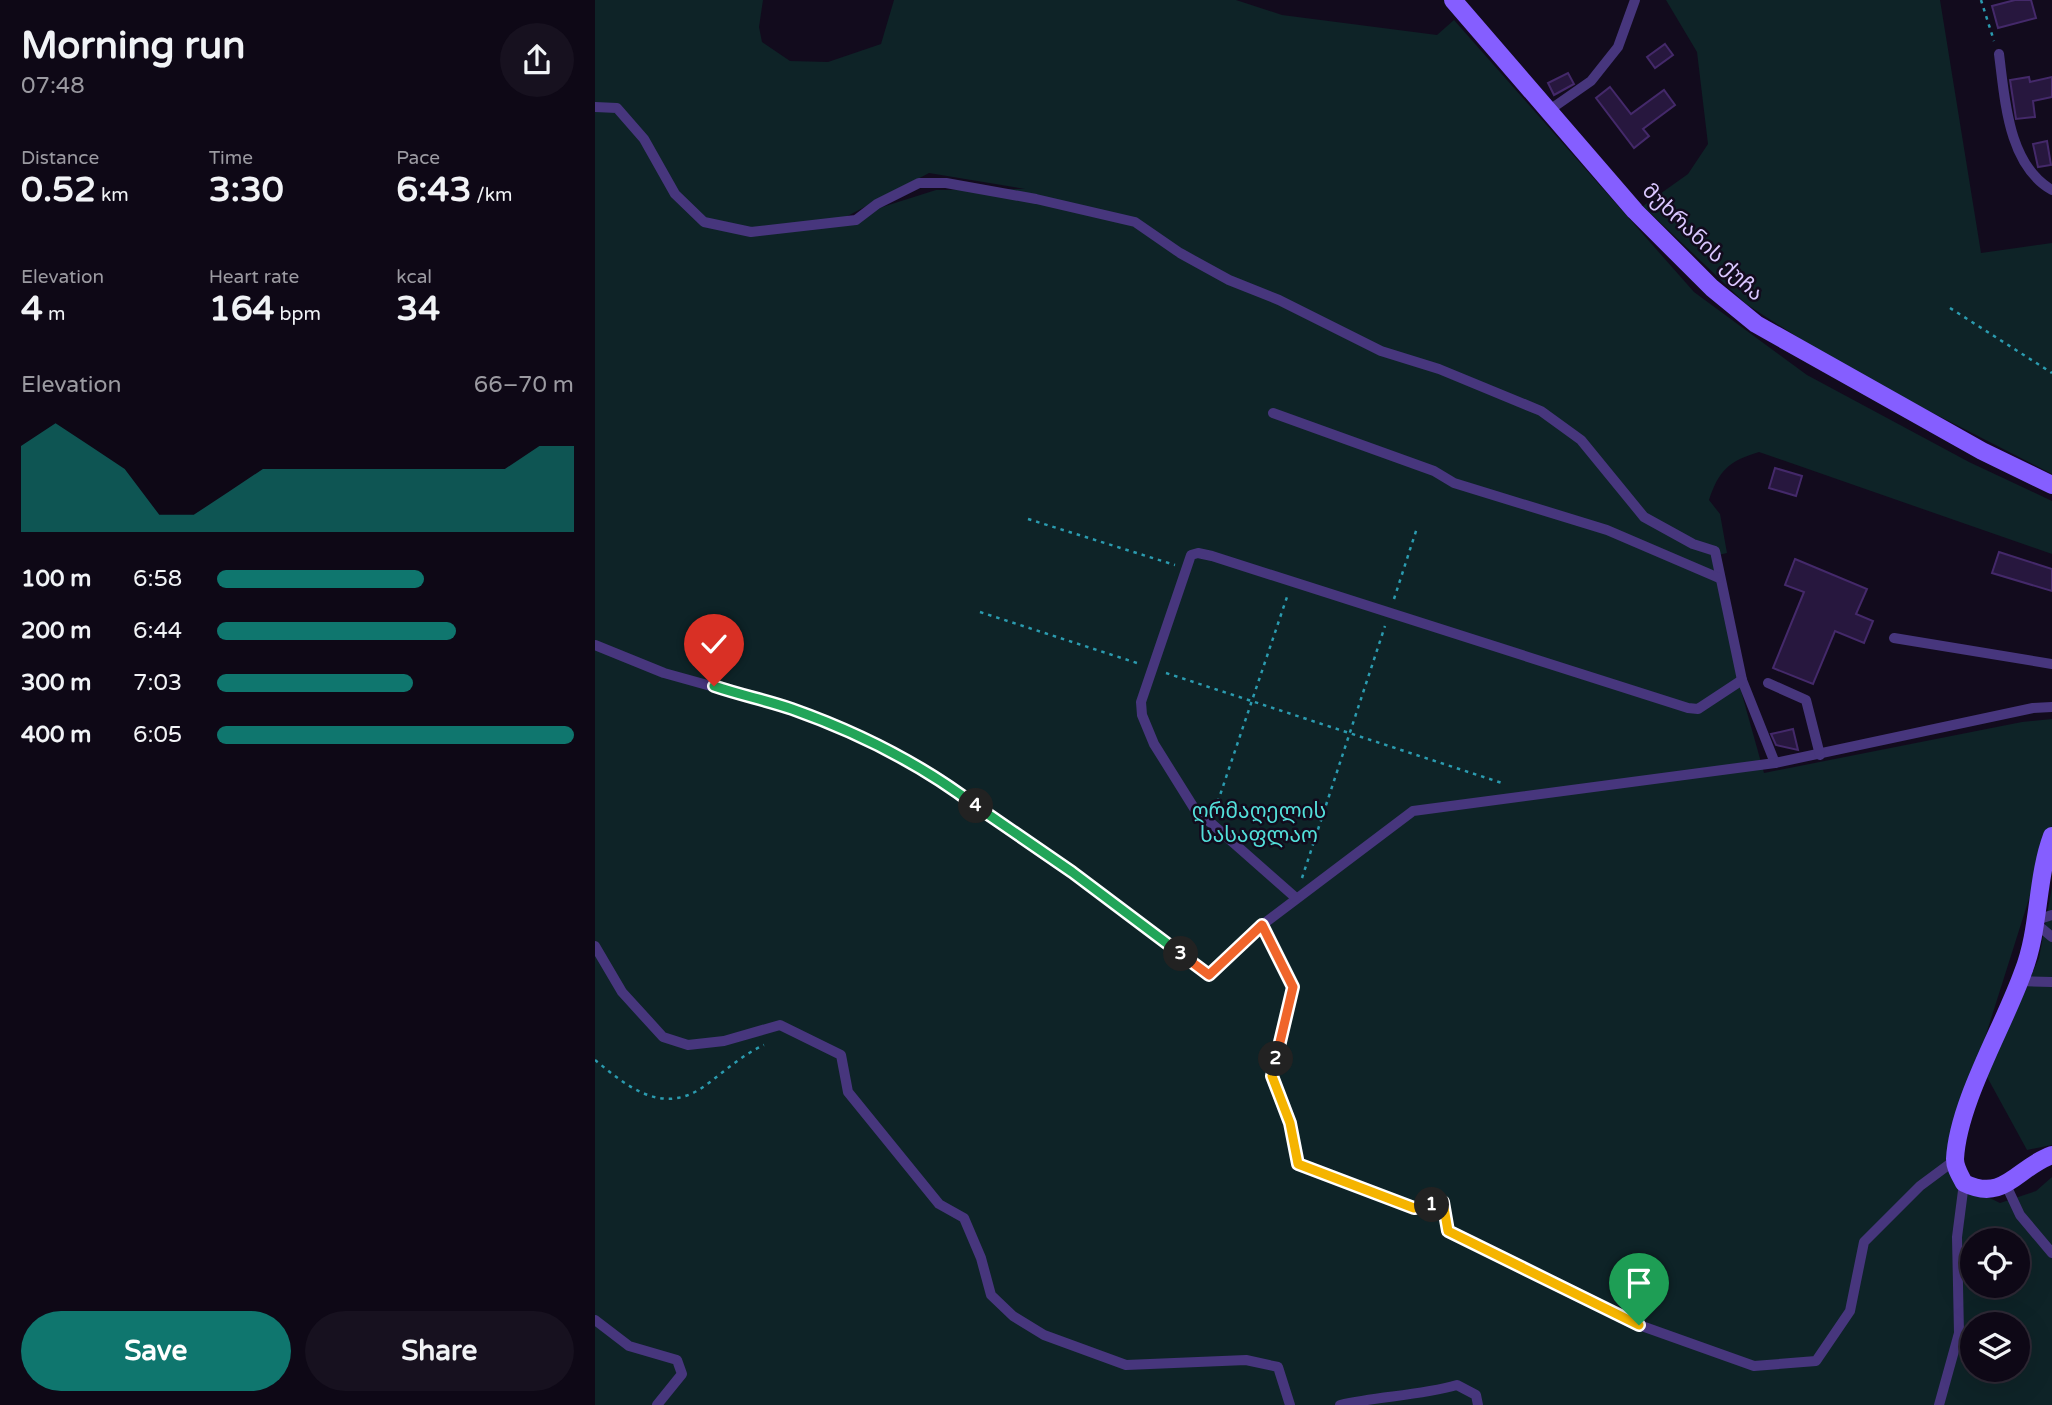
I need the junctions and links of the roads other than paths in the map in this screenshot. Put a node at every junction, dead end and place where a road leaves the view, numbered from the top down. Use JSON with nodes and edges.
{"nodes":[{"id":1,"x":1453,"y":0,"type":"edge"},
{"id":2,"x":1635,"y":0,"type":"edge"},
{"id":3,"x":1999,"y":54,"type":"road end"},
{"id":4,"x":595,"y":107,"type":"edge"},
{"id":5,"x":1548,"y":111,"type":"junction"},
{"id":6,"x":2052,"y":190,"type":"edge"},
{"id":7,"x":1273,"y":413,"type":"dead end"},
{"id":8,"x":2052,"y":485,"type":"edge"},
{"id":9,"x":1719,"y":578,"type":"junction"},
{"id":10,"x":1894,"y":638,"type":"dead end"},
{"id":11,"x":595,"y":645,"type":"edge"},
{"id":12,"x":2052,"y":664,"type":"edge"},
{"id":13,"x":1742,"y":680,"type":"junction"},
{"id":14,"x":1768,"y":683,"type":"dead end"},
{"id":15,"x":2052,"y":707,"type":"edge"},
{"id":16,"x":1820,"y":755,"type":"junction"},
{"id":17,"x":1775,"y":764,"type":"junction"},
{"id":18,"x":2052,"y":836,"type":"edge"},
{"id":19,"x":1296,"y":898,"type":"junction"},
{"id":20,"x":2052,"y":915,"type":"edge"},
{"id":21,"x":2033,"y":921,"type":"junction"},
{"id":22,"x":1262,"y":925,"type":"junction"},
{"id":23,"x":2052,"y":937,"type":"edge"},
{"id":24,"x":595,"y":946,"type":"edge"},
{"id":25,"x":2019,"y":981,"type":"junction"},
{"id":26,"x":2052,"y":982,"type":"edge"},
{"id":27,"x":2052,"y":1154,"type":"edge"},
{"id":28,"x":1955,"y":1160,"type":"junction"},
{"id":29,"x":1964,"y":1183,"type":"junction"},
{"id":30,"x":2006,"y":1185,"type":"junction"},
{"id":31,"x":2052,"y":1254,"type":"edge"},
{"id":32,"x":595,"y":1320,"type":"edge"},
{"id":33,"x":657,"y":1405,"type":"edge"},
{"id":34,"x":1290,"y":1405,"type":"edge"},
{"id":35,"x":1340,"y":1405,"type":"edge"},
{"id":36,"x":1478,"y":1405,"type":"edge"},
{"id":37,"x":1939,"y":1405,"type":"edge"}],
"edges":[{"from":1,"to":5,"type":"street","name":"მუხრანის ქუჩა"},
{"from":2,"to":5,"type":"lane"},
{"from":3,"to":6,"type":"lane"},
{"from":4,"to":9,"type":"lane"},
{"from":5,"to":8,"type":"street","name":"მუხრანის ქუჩა"},
{"from":7,"to":9,"type":"lane"},
{"from":9,"to":13,"type":"lane"},
{"from":10,"to":12,"type":"lane"},
{"from":11,"to":22,"type":"lane"},
{"from":13,"to":17,"type":"lane"},
{"from":13,"to":19,"type":"lane"},
{"from":14,"to":16,"type":"lane"},
{"from":15,"to":16,"type":"lane"},
{"from":16,"to":17,"type":"lane"},
{"from":17,"to":19,"type":"lane"},
{"from":18,"to":21,"type":"street"},
{"from":19,"to":22,"type":"lane"},
{"from":20,"to":21,"type":"lane"},
{"from":21,"to":23,"type":"lane"},
{"from":21,"to":25,"type":"street"},
{"from":22,"to":28,"type":"lane"},
{"from":24,"to":34,"type":"lane"},
{"from":25,"to":26,"type":"lane"},
{"from":25,"to":28,"type":"street"},
{"from":27,"to":30,"type":"street"},
{"from":28,"to":29,"type":"street"},
{"from":29,"to":30,"type":"street"},
{"from":29,"to":37,"type":"lane"},
{"from":30,"to":31,"type":"lane"},
{"from":32,"to":33,"type":"lane"},
{"from":35,"to":36,"type":"lane"}]}
